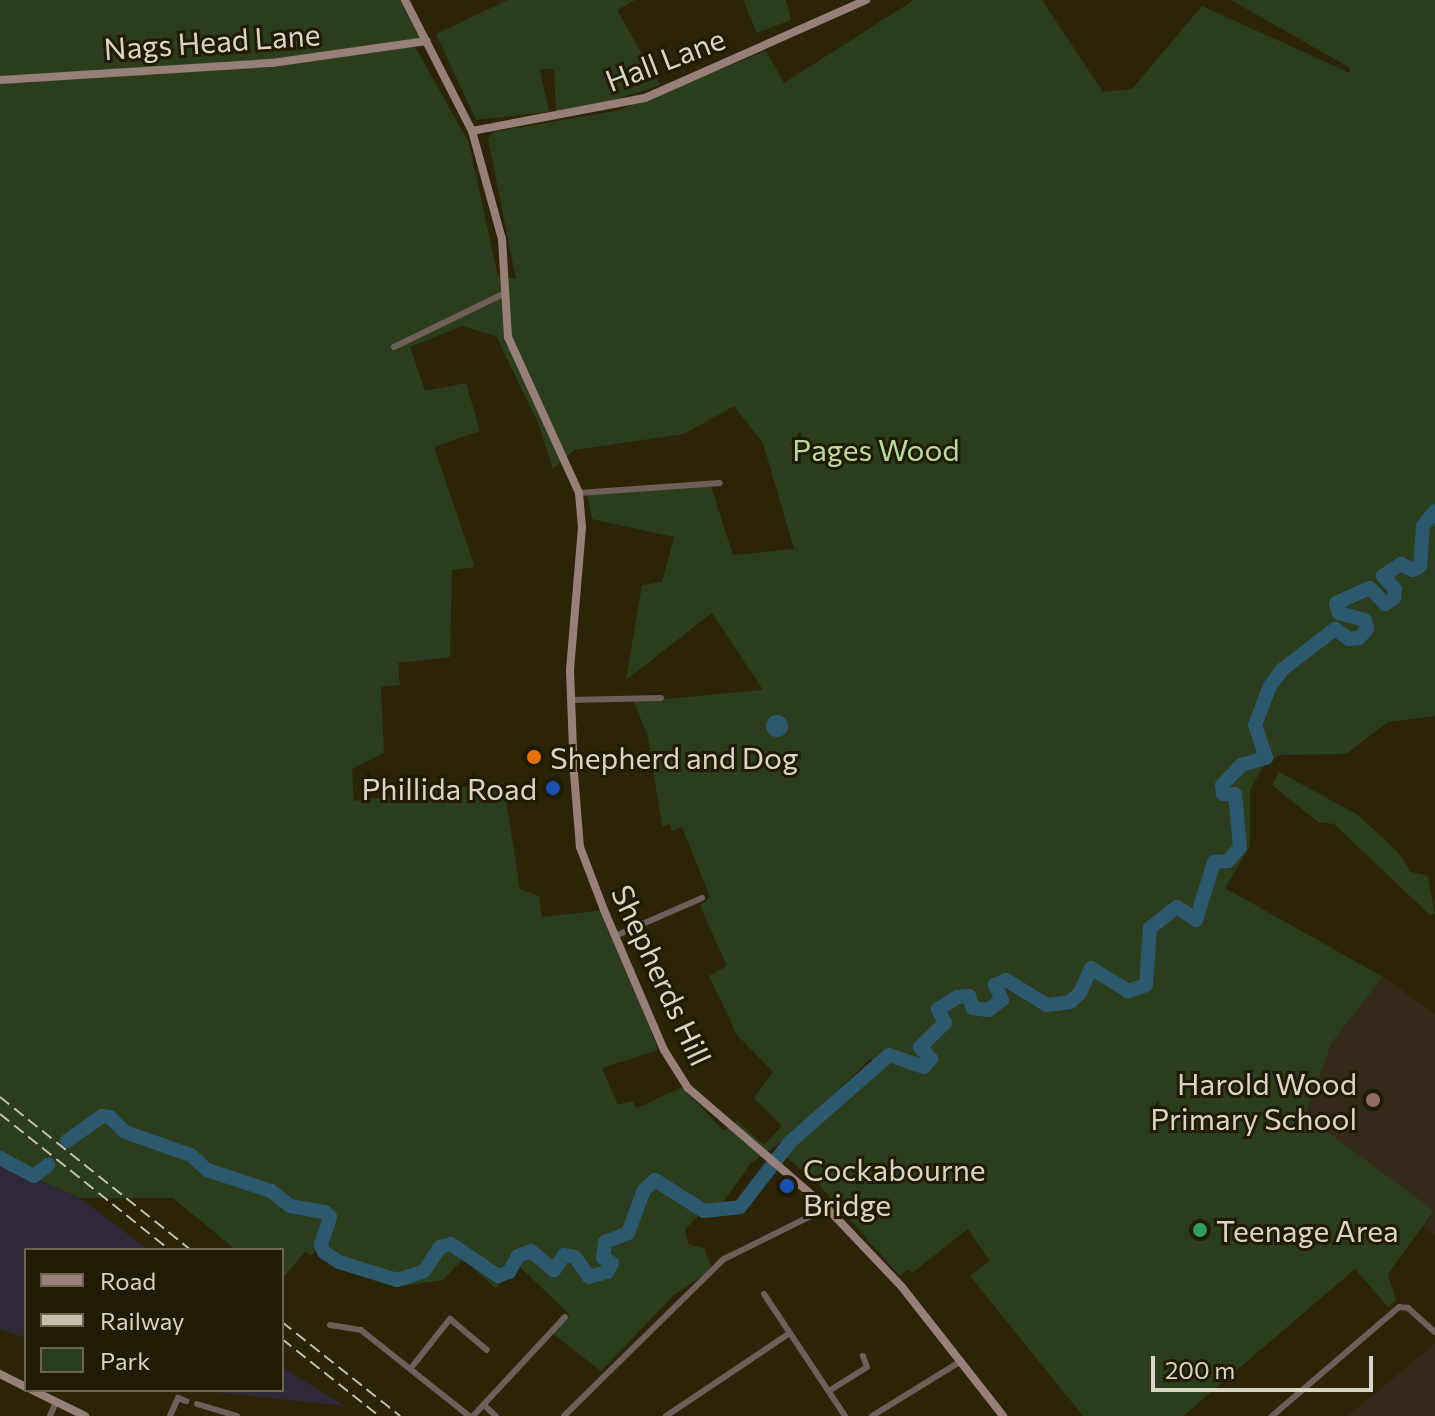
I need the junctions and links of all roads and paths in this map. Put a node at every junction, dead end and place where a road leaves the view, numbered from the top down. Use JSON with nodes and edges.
{"nodes":[{"id":1,"x":405,"y":0,"type":"edge"},
{"id":2,"x":866,"y":0,"type":"edge"},
{"id":3,"x":426,"y":41,"type":"junction"},
{"id":4,"x":0,"y":80,"type":"edge"},
{"id":5,"x":472,"y":131,"type":"junction"},
{"id":6,"x":505,"y":293,"type":"junction"},
{"id":7,"x":394,"y":347,"type":"dead end"},
{"id":8,"x":720,"y":483,"type":"dead end"},
{"id":9,"x":579,"y":493,"type":"junction"},
{"id":10,"x":661,"y":698,"type":"dead end"},
{"id":11,"x":570,"y":700,"type":"junction"},
{"id":12,"x":702,"y":898,"type":"dead end"},
{"id":13,"x":615,"y":936,"type":"junction"},
{"id":14,"x":827,"y":1208,"type":"junction"},
{"id":15,"x":764,"y":1294,"type":"dead end"},
{"id":16,"x":565,"y":1317,"type":"dead end"},
{"id":17,"x":330,"y":1325,"type":"dead end"},
{"id":18,"x":1435,"y":1332,"type":"edge"},
{"id":19,"x":790,"y":1333,"type":"junction"},
{"id":20,"x":487,"y":1350,"type":"dead end"},
{"id":21,"x":863,"y":1356,"type":"dead end"},
{"id":22,"x":961,"y":1361,"type":"junction"},
{"id":23,"x":411,"y":1368,"type":"junction"},
{"id":24,"x":0,"y":1374,"type":"edge"},
{"id":25,"x":24,"y":1386,"type":"edge"},
{"id":26,"x":829,"y":1391,"type":"junction"},
{"id":27,"x":36,"y":1392,"type":"edge"},
{"id":28,"x":186,"y":1401,"type":"dead end"},
{"id":29,"x":56,"y":1402,"type":"junction"},
{"id":30,"x":197,"y":1404,"type":"dead end"},
{"id":31,"x":484,"y":1405,"type":"junction"},
{"id":32,"x":50,"y":1416,"type":"edge"},
{"id":33,"x":85,"y":1416,"type":"edge"},
{"id":34,"x":170,"y":1416,"type":"edge"},
{"id":35,"x":237,"y":1416,"type":"edge"},
{"id":36,"x":471,"y":1416,"type":"edge"},
{"id":37,"x":496,"y":1416,"type":"edge"},
{"id":38,"x":564,"y":1416,"type":"edge"},
{"id":39,"x":666,"y":1416,"type":"edge"},
{"id":40,"x":845,"y":1416,"type":"edge"},
{"id":41,"x":872,"y":1416,"type":"edge"},
{"id":42,"x":1003,"y":1416,"type":"edge"},
{"id":43,"x":1272,"y":1416,"type":"edge"}],
"edges":[{"from":1,"to":3,"type":"street","name":"Shepherds Hill"},
{"from":2,"to":5,"type":"street","name":"Hall Lane"},
{"from":3,"to":4,"type":"street","name":"Nags Head Lane"},
{"from":3,"to":5,"type":"street","name":"Shepherds Hill"},
{"from":5,"to":6,"type":"street","name":"Shepherds Hill"},
{"from":6,"to":7,"type":"street"},
{"from":6,"to":9,"type":"street","name":"Shepherds Hill"},
{"from":8,"to":9,"type":"street"},
{"from":9,"to":11,"type":"street","name":"Shepherds Hill"},
{"from":10,"to":11,"type":"street"},
{"from":11,"to":13,"type":"street","name":"Shepherds Hill"},
{"from":12,"to":13,"type":"street"},
{"from":13,"to":14,"type":"street","name":"Shepherds Hill"},
{"from":14,"to":22,"type":"street","name":"Shepherds Hill"},
{"from":14,"to":38,"type":"street"},
{"from":15,"to":19,"type":"street"},
{"from":16,"to":31,"type":"street"},
{"from":17,"to":23,"type":"street"},
{"from":18,"to":43,"type":"street"},
{"from":19,"to":26,"type":"street"},
{"from":19,"to":39,"type":"street"},
{"from":20,"to":23,"type":"street"},
{"from":21,"to":26,"type":"street"},
{"from":22,"to":41,"type":"street"},
{"from":22,"to":42,"type":"street","name":"Shepherds Hill"},
{"from":23,"to":36,"type":"street"},
{"from":24,"to":25,"type":"street"},
{"from":26,"to":40,"type":"street"},
{"from":27,"to":29,"type":"street"},
{"from":28,"to":34,"type":"street"},
{"from":29,"to":32,"type":"street"},
{"from":29,"to":33,"type":"street"},
{"from":30,"to":35,"type":"street"},
{"from":31,"to":36,"type":"street"},
{"from":31,"to":37,"type":"street"}]}
